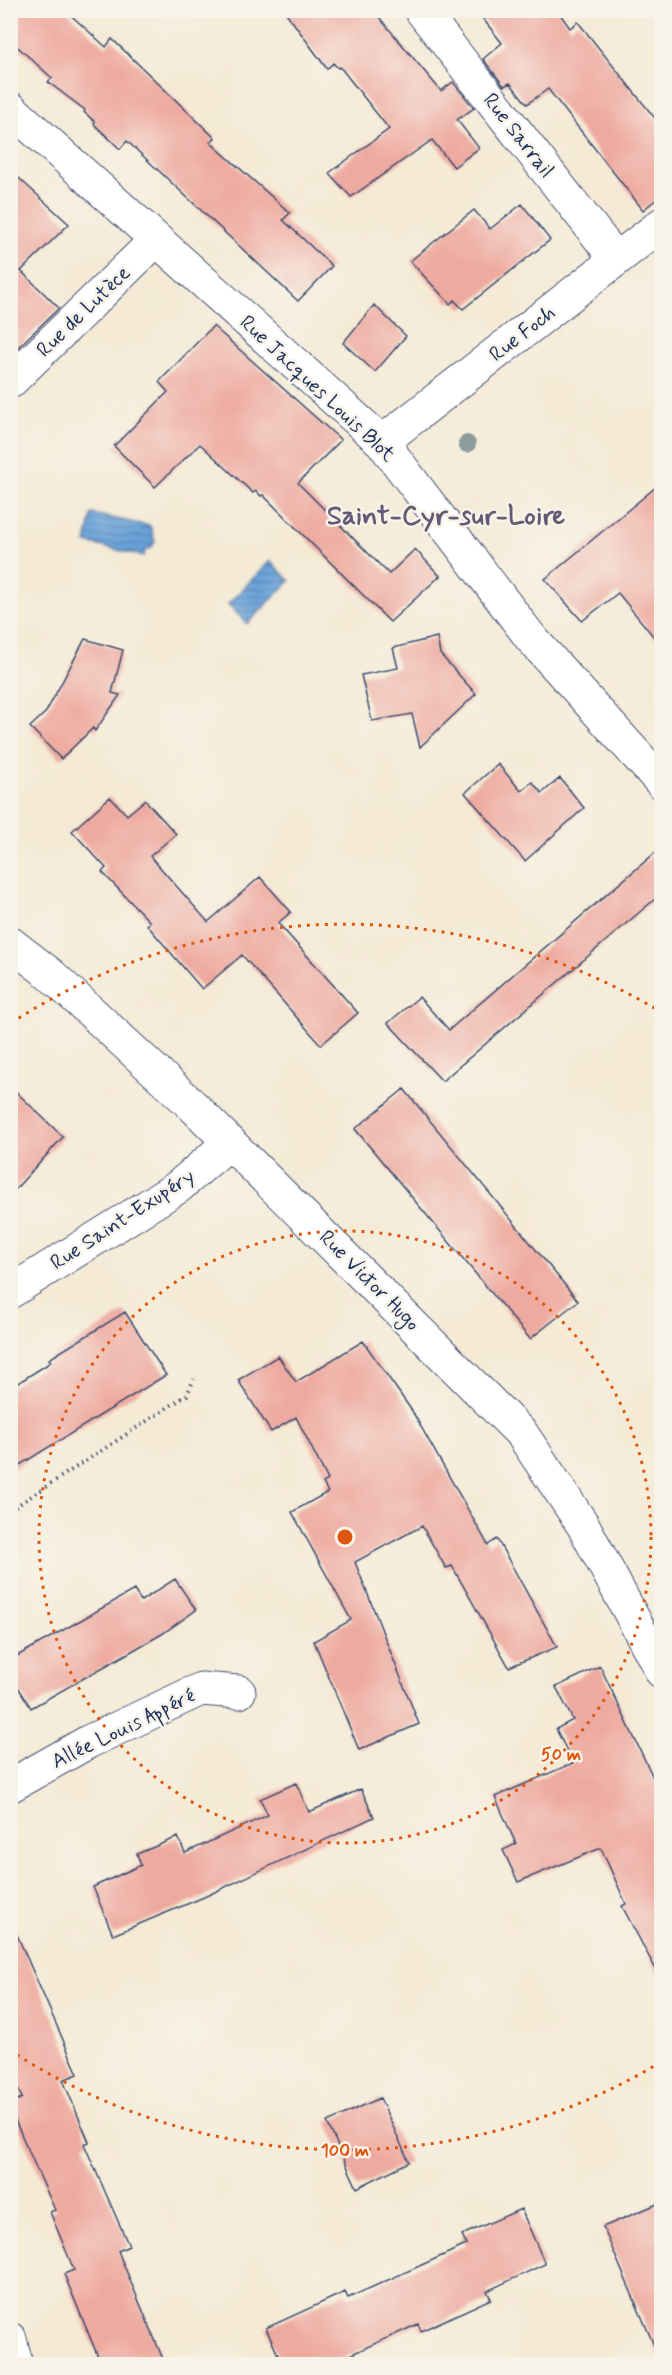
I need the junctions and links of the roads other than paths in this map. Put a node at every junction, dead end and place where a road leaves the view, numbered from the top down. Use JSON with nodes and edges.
{"nodes":[{"id":1,"x":421,"y":10,"type":"edge"},
{"id":2,"x":10,"y":108,"type":"edge"},
{"id":3,"x":662,"y":224,"type":"edge"},
{"id":4,"x":156,"y":240,"type":"junction"},
{"id":5,"x":616,"y":259,"type":"junction"},
{"id":6,"x":10,"y":382,"type":"edge"},
{"id":7,"x":382,"y":442,"type":"junction"},
{"id":8,"x":662,"y":783,"type":"edge"},
{"id":9,"x":10,"y":943,"type":"edge"},
{"id":10,"x":230,"y":1142,"type":"junction"},
{"id":11,"x":10,"y":1292,"type":"edge"},
{"id":12,"x":662,"y":1672,"type":"edge"},
{"id":13,"x":240,"y":1692,"type":"dead end"},
{"id":14,"x":14,"y":1777,"type":"edge"},
{"id":15,"x":10,"y":2339,"type":"edge"},
{"id":16,"x":16,"y":2364,"type":"edge"}],
"edges":[{"from":1,"to":5,"type":"street","name":"Rue Sarrail"},
{"from":2,"to":4,"type":"street","name":"Rue Jacques Louis Blot"},
{"from":3,"to":5,"type":"street","name":"Rue Foch"},
{"from":4,"to":6,"type":"street","name":"Rue de Lutèce"},
{"from":4,"to":7,"type":"street","name":"Rue Jacques Louis Blot"},
{"from":5,"to":7,"type":"street","name":"Rue Foch"},
{"from":7,"to":8,"type":"street","name":"Rue Jacques Louis Blot"},
{"from":9,"to":10,"type":"street","name":"Rue Victor Hugo"},
{"from":10,"to":11,"type":"street","name":"Rue Saint-Exupéry"},
{"from":10,"to":12,"type":"street","name":"Rue Victor Hugo"},
{"from":13,"to":14,"type":"street","name":"Allée Louis Appéré"},
{"from":15,"to":16,"type":"street"}]}
